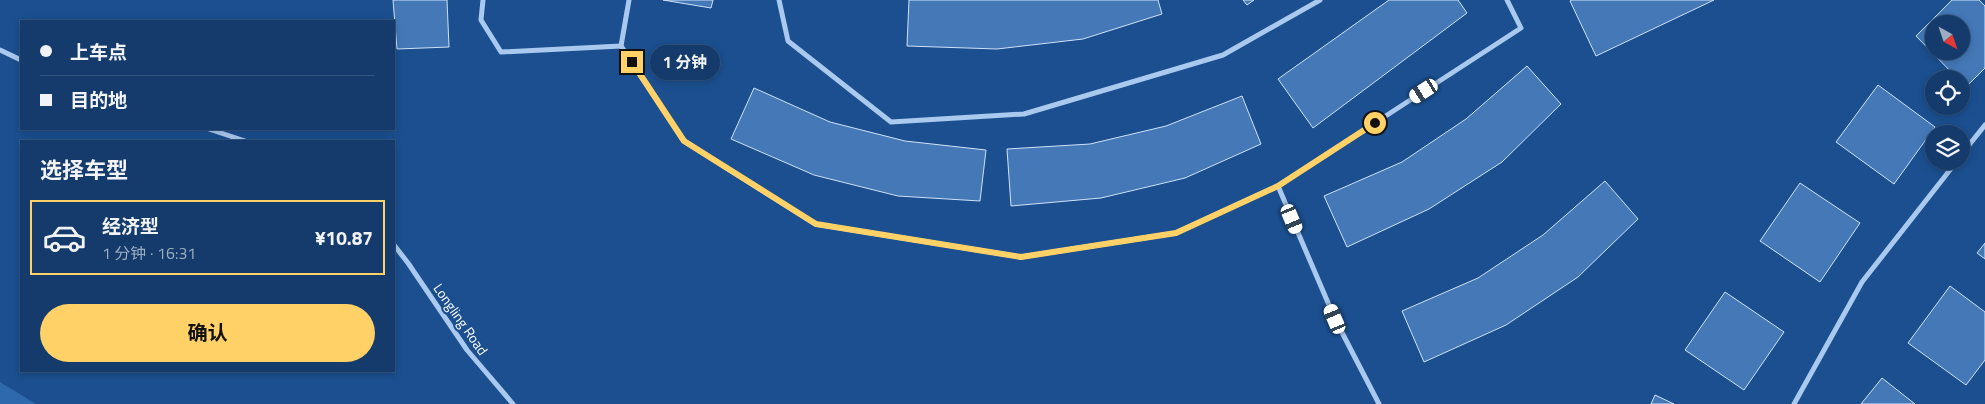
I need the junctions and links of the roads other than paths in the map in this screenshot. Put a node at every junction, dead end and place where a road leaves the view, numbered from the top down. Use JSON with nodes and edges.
{"nodes":[{"id":1,"x":483,"y":0,"type":"edge"},
{"id":2,"x":629,"y":0,"type":"edge"},
{"id":3,"x":779,"y":0,"type":"edge"},
{"id":4,"x":1320,"y":0,"type":"edge"},
{"id":5,"x":1507,"y":0,"type":"edge"},
{"id":6,"x":621,"y":46,"type":"junction"},
{"id":7,"x":0,"y":50,"type":"edge"},
{"id":8,"x":20,"y":60,"type":"edge"},
{"id":9,"x":1985,"y":125,"type":"edge"},
{"id":10,"x":212,"y":130,"type":"edge"},
{"id":11,"x":242,"y":140,"type":"edge"},
{"id":12,"x":1970,"y":144,"type":"edge"},
{"id":13,"x":1950,"y":170,"type":"edge"},
{"id":14,"x":1278,"y":186,"type":"junction"},
{"id":15,"x":395,"y":246,"type":"edge"},
{"id":16,"x":514,"y":404,"type":"edge"},
{"id":17,"x":1379,"y":404,"type":"edge"},
{"id":18,"x":1794,"y":404,"type":"edge"}],
"edges":[{"from":1,"to":6,"type":"street"},
{"from":2,"to":6,"type":"street"},
{"from":3,"to":4,"type":"street"},
{"from":5,"to":14,"type":"street"},
{"from":6,"to":14,"type":"street"},
{"from":7,"to":8,"type":"street"},
{"from":9,"to":12,"type":"street"},
{"from":10,"to":11,"type":"street"},
{"from":13,"to":18,"type":"street"},
{"from":14,"to":17,"type":"street"},
{"from":15,"to":16,"type":"street","name":"Longling Road"}]}
